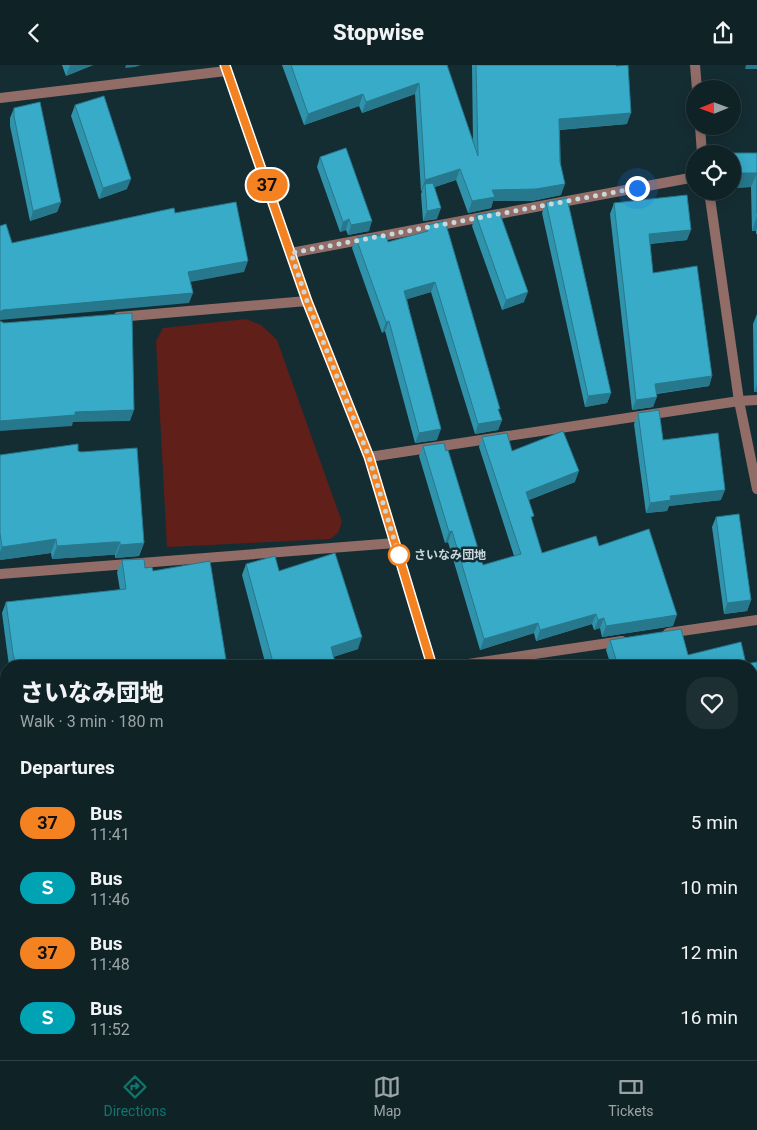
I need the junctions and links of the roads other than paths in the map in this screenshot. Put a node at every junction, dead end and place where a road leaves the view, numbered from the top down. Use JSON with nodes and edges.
{"nodes":[{"id":1,"x":695,"y":65,"type":"edge"},
{"id":2,"x":226,"y":68,"type":"edge"},
{"id":3,"x":696,"y":80,"type":"edge"},
{"id":4,"x":0,"y":98,"type":"edge"},
{"id":5,"x":686,"y":179,"type":"edge"},
{"id":6,"x":711,"y":200,"type":"edge"},
{"id":7,"x":291,"y":253,"type":"junction"},
{"id":8,"x":307,"y":301,"type":"junction"},
{"id":9,"x":109,"y":317,"type":"edge"},
{"id":10,"x":757,"y":400,"type":"edge"},
{"id":11,"x":739,"y":401,"type":"junction"},
{"id":12,"x":369,"y":457,"type":"junction"},
{"id":13,"x":757,"y":489,"type":"edge"},
{"id":14,"x":395,"y":543,"type":"junction"},
{"id":15,"x":0,"y":574,"type":"edge"},
{"id":16,"x":757,"y":620,"type":"edge"},
{"id":17,"x":659,"y":635,"type":"edge"},
{"id":18,"x":630,"y":639,"type":"edge"},
{"id":19,"x":430,"y":660,"type":"edge"},
{"id":20,"x":493,"y":660,"type":"edge"}],
"edges":[{"from":1,"to":3,"type":"street"},
{"from":2,"to":4,"type":"street"},
{"from":2,"to":7,"type":"street"},
{"from":5,"to":7,"type":"street"},
{"from":6,"to":11,"type":"street"},
{"from":7,"to":8,"type":"street"},
{"from":8,"to":9,"type":"street"},
{"from":8,"to":12,"type":"street"},
{"from":10,"to":11,"type":"street"},
{"from":11,"to":12,"type":"street"},
{"from":11,"to":13,"type":"street"},
{"from":12,"to":14,"type":"street"},
{"from":14,"to":15,"type":"street"},
{"from":14,"to":19,"type":"street"},
{"from":16,"to":17,"type":"street"},
{"from":18,"to":20,"type":"street"}]}
